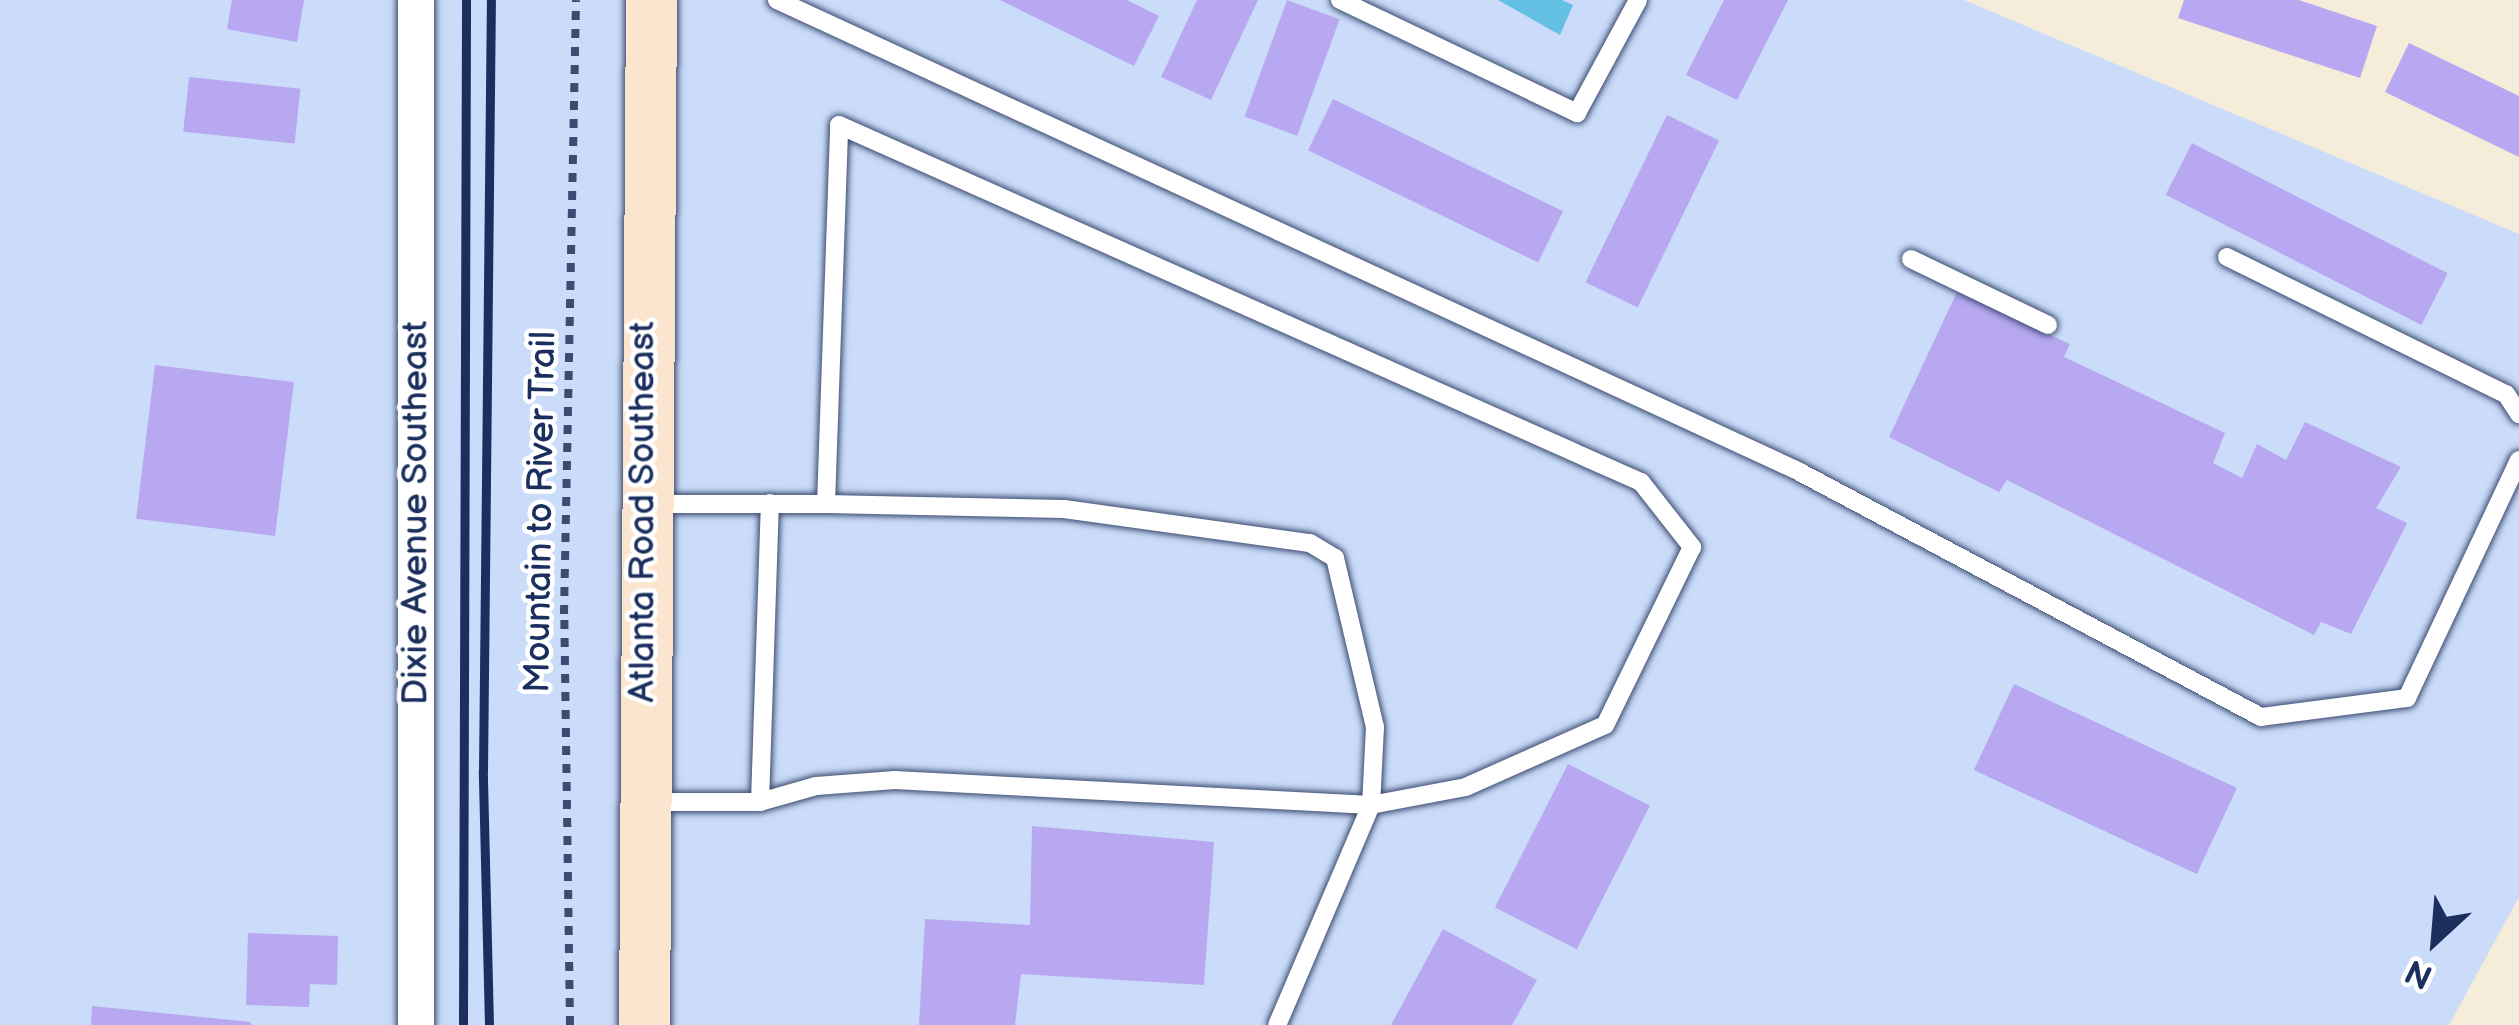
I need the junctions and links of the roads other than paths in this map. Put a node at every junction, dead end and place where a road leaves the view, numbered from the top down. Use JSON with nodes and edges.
{"nodes":[{"id":1,"x":416,"y":0,"type":"edge"},
{"id":2,"x":651,"y":0,"type":"edge"},
{"id":3,"x":777,"y":0,"type":"edge"},
{"id":4,"x":1340,"y":0,"type":"edge"},
{"id":5,"x":1638,"y":0,"type":"edge"},
{"id":6,"x":2227,"y":257,"type":"dead end"},
{"id":7,"x":1911,"y":259,"type":"dead end"},
{"id":8,"x":2048,"y":325,"type":"dead end"},
{"id":9,"x":2519,"y":414,"type":"edge"},
{"id":10,"x":2519,"y":460,"type":"edge"},
{"id":11,"x":770,"y":503,"type":"junction"},
{"id":12,"x":643,"y":504,"type":"junction"},
{"id":13,"x":826,"y":504,"type":"junction"},
{"id":14,"x":642,"y":802,"type":"junction"},
{"id":15,"x":760,"y":802,"type":"junction"},
{"id":16,"x":1371,"y":805,"type":"junction"},
{"id":17,"x":416,"y":1025,"type":"edge"},
{"id":18,"x":644,"y":1025,"type":"edge"},
{"id":19,"x":1276,"y":1025,"type":"edge"}],
"edges":[{"from":1,"to":17,"type":"street","name":"Dixie Avenue Southeast"},
{"from":2,"to":12,"type":"main road","name":"Atlanta Road Southeast"},
{"from":3,"to":10,"type":"lane"},
{"from":4,"to":5,"type":"lane"},
{"from":6,"to":9,"type":"lane"},
{"from":7,"to":8,"type":"lane"},
{"from":11,"to":12,"type":"lane"},
{"from":11,"to":13,"type":"lane"},
{"from":11,"to":15,"type":"lane"},
{"from":12,"to":14,"type":"main road","name":"Atlanta Road Southeast"},
{"from":13,"to":16,"type":"lane"},
{"from":13,"to":16,"type":"lane"},
{"from":14,"to":15,"type":"lane"},
{"from":14,"to":18,"type":"main road","name":"Atlanta Road Southeast"},
{"from":15,"to":16,"type":"lane"},
{"from":16,"to":19,"type":"lane"}]}
